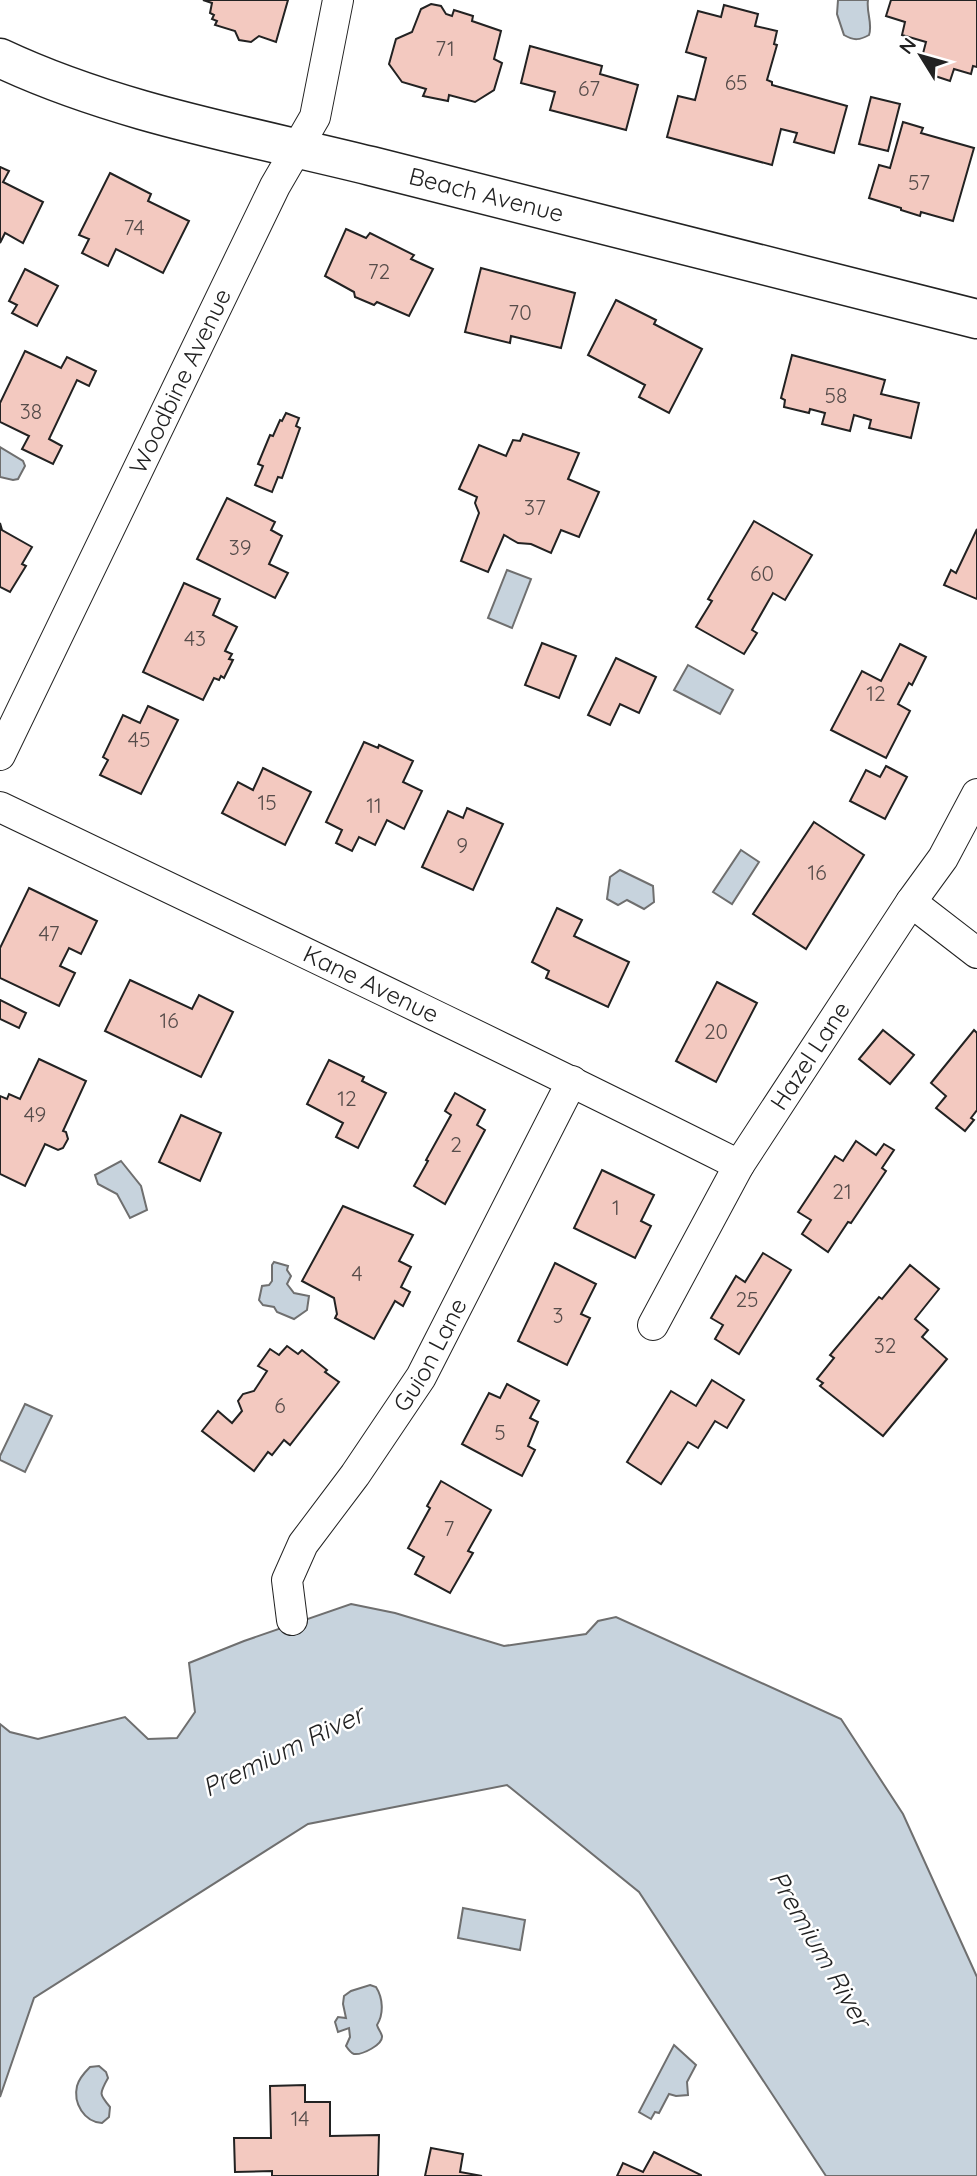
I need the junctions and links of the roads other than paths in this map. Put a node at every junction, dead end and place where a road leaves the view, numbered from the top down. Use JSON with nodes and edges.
{"nodes":[{"id":1,"x":338,"y":0,"type":"edge"},
{"id":2,"x":0,"y":58,"type":"edge"},
{"id":3,"x":298,"y":148,"type":"junction"},
{"id":4,"x":977,"y":319,"type":"edge"},
{"id":5,"x":0,"y":755,"type":"edge"},
{"id":6,"x":977,"y":794,"type":"edge"},
{"id":7,"x":0,"y":807,"type":"edge"},
{"id":8,"x":911,"y":902,"type":"junction"},
{"id":9,"x":977,"y":953,"type":"edge"},
{"id":10,"x":572,"y":1081,"type":"junction"},
{"id":11,"x":739,"y":1164,"type":"junction"},
{"id":12,"x":653,"y":1325,"type":"dead end"},
{"id":13,"x":292,"y":1620,"type":"dead end"}],
"edges":[{"from":1,"to":3,"type":"street","name":"Woodbine Avenue"},
{"from":2,"to":3,"type":"street","name":"Beach Avenue"},
{"from":3,"to":4,"type":"street","name":"Beach Avenue"},
{"from":3,"to":5,"type":"street","name":"Woodbine Avenue"},
{"from":6,"to":8,"type":"street","name":"Hazel Lane"},
{"from":7,"to":10,"type":"street","name":"Kane Avenue"},
{"from":8,"to":9,"type":"street"},
{"from":8,"to":11,"type":"street","name":"Hazel Lane"},
{"from":10,"to":11,"type":"street","name":"Kane Avenue"},
{"from":10,"to":13,"type":"street","name":"Guion Lane"},
{"from":11,"to":12,"type":"street","name":"Hazel Lane"}]}
